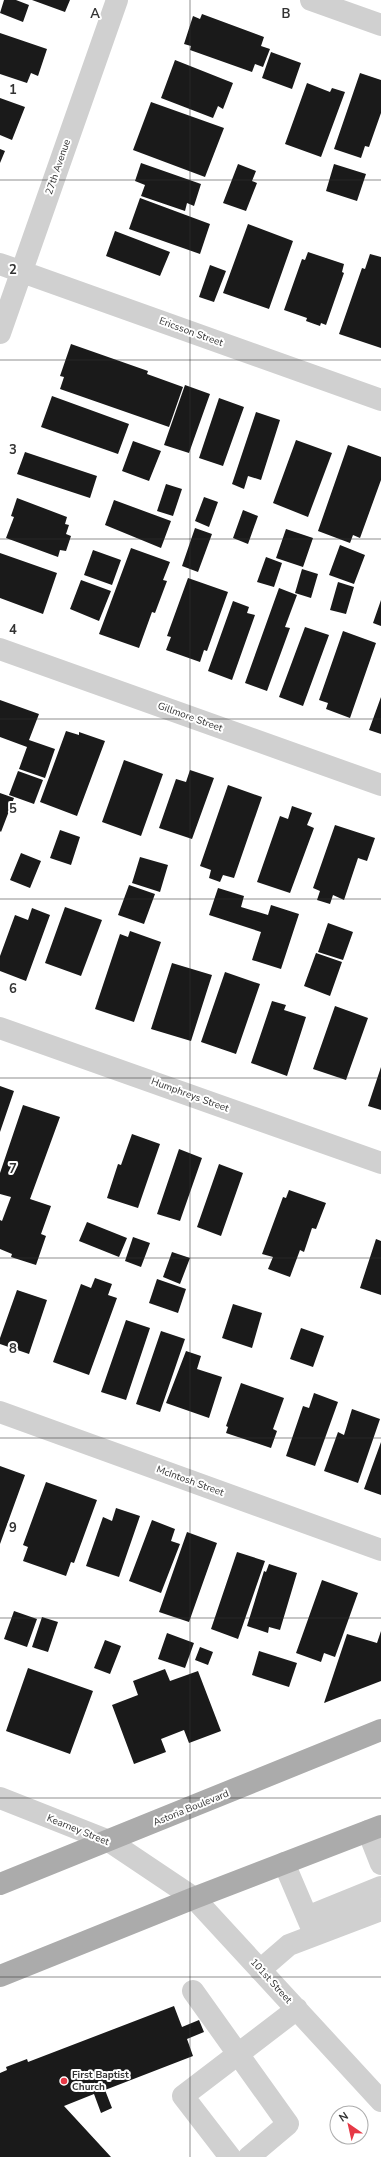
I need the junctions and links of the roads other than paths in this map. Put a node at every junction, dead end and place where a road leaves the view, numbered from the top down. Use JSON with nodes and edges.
{"nodes":[{"id":1,"x":117,"y":0,"type":"edge"},
{"id":2,"x":311,"y":0,"type":"edge"},
{"id":3,"x":381,"y":24,"type":"edge"},
{"id":4,"x":0,"y":264,"type":"edge"},
{"id":5,"x":21,"y":272,"type":"junction"},
{"id":6,"x":0,"y":333,"type":"edge"},
{"id":7,"x":381,"y":400,"type":"edge"},
{"id":8,"x":0,"y":649,"type":"edge"},
{"id":9,"x":381,"y":786,"type":"edge"},
{"id":10,"x":0,"y":1028,"type":"edge"},
{"id":11,"x":381,"y":1163,"type":"edge"},
{"id":12,"x":0,"y":1412,"type":"edge"},
{"id":13,"x":381,"y":1550,"type":"edge"},
{"id":14,"x":381,"y":1730,"type":"edge"},
{"id":15,"x":0,"y":1800,"type":"edge"},
{"id":16,"x":374,"y":1828,"type":"edge"},
{"id":17,"x":109,"y":1841,"type":"junction"},
{"id":18,"x":284,"y":1864,"type":"junction"},
{"id":19,"x":381,"y":1864,"type":"edge"},
{"id":20,"x":153,"y":1869,"type":"joint"},
{"id":21,"x":0,"y":1884,"type":"edge"},
{"id":22,"x":381,"y":1887,"type":"edge"},
{"id":23,"x":194,"y":1898,"type":"junction"},
{"id":24,"x":381,"y":1910,"type":"edge"},
{"id":25,"x":311,"y":1926,"type":"junction"},
{"id":26,"x":260,"y":1970,"type":"junction"},
{"id":27,"x":0,"y":1976,"type":"edge"},
{"id":28,"x":193,"y":1991,"type":"dead end"},
{"id":29,"x":297,"y":2009,"type":"junction"},
{"id":30,"x":237,"y":2055,"type":"junction"},
{"id":31,"x":381,"y":2101,"type":"edge"},
{"id":32,"x":230,"y":2157,"type":"edge"},
{"id":33,"x":249,"y":2157,"type":"edge"}],
"edges":[{"from":1,"to":5,"type":"street","name":"27th Avenue"},
{"from":2,"to":3,"type":"street"},
{"from":4,"to":5,"type":"street","name":"Ericsson Street"},
{"from":5,"to":6,"type":"street","name":"27th Avenue"},
{"from":5,"to":7,"type":"street","name":"Ericsson Street"},
{"from":8,"to":9,"type":"street","name":"Gillmore Street"},
{"from":10,"to":11,"type":"street","name":"Humphreys Street"},
{"from":12,"to":13,"type":"street","name":"McIntosh Street"},
{"from":14,"to":17,"type":"main road","name":"Astoria Boulevard"},
{"from":15,"to":17,"type":"street","name":"Kearney Street"},
{"from":16,"to":18,"type":"main road"},
{"from":16,"to":19,"type":"street"},
{"from":17,"to":20,"type":"street","name":"Kearney Street"},
{"from":17,"to":21,"type":"main road","name":"Astoria Boulevard"},
{"from":18,"to":23,"type":"main road"},
{"from":18,"to":25,"type":"street"},
{"from":20,"to":23,"type":"street","name":"101st Street"},
{"from":22,"to":25,"type":"street"},
{"from":23,"to":26,"type":"street","name":"101st Street"},
{"from":23,"to":27,"type":"main road"},
{"from":24,"to":25,"type":"street"},
{"from":25,"to":26,"type":"street"},
{"from":26,"to":29,"type":"street","name":"101st Street"},
{"from":28,"to":30,"type":"street"},
{"from":29,"to":30,"type":"street"},
{"from":29,"to":31,"type":"street","name":"101st Street"},
{"from":30,"to":32,"type":"street"},
{"from":30,"to":33,"type":"street"}]}
